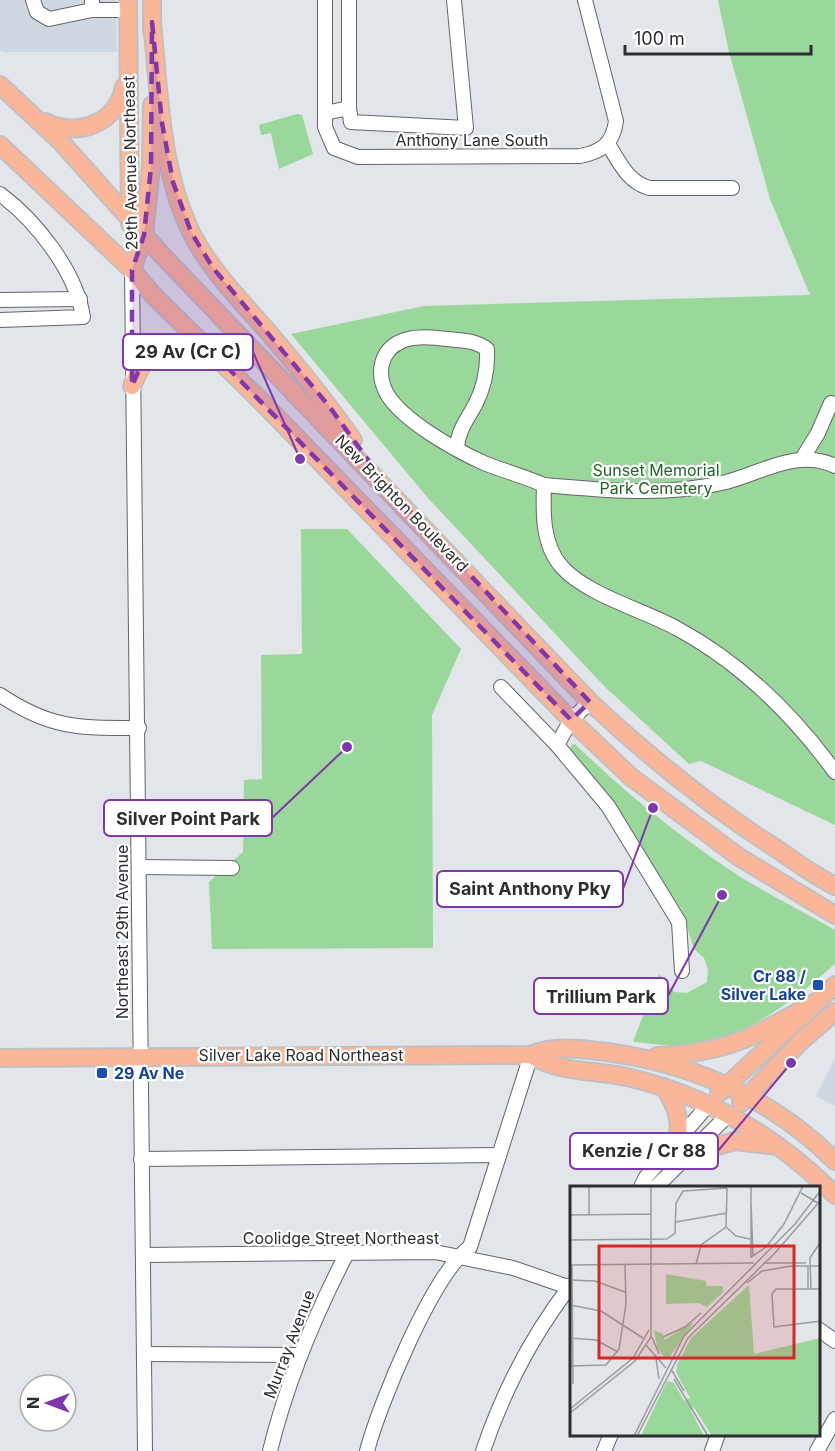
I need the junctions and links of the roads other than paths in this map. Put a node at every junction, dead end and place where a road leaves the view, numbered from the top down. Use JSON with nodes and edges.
{"nodes":[{"id":1,"x":33,"y":0,"type":"edge"},
{"id":2,"x":152,"y":0,"type":"edge"},
{"id":3,"x":325,"y":0,"type":"edge"},
{"id":4,"x":349,"y":0,"type":"edge"},
{"id":5,"x":453,"y":0,"type":"edge"},
{"id":6,"x":585,"y":0,"type":"edge"},
{"id":7,"x":92,"y":5,"type":"edge"},
{"id":8,"x":128,"y":5,"type":"edge"},
{"id":9,"x":152,"y":22,"type":"junction"},
{"id":10,"x":128,"y":65,"type":"junction"},
{"id":11,"x":0,"y":85,"type":"edge"},
{"id":12,"x":349,"y":108,"type":"junction"},
{"id":13,"x":325,"y":113,"type":"junction"},
{"id":14,"x":34,"y":116,"type":"junction"},
{"id":15,"x":609,"y":144,"type":"junction"},
{"id":16,"x":0,"y":145,"type":"edge"},
{"id":17,"x":732,"y":188,"type":"dead end"},
{"id":18,"x":0,"y":194,"type":"edge"},
{"id":19,"x":130,"y":220,"type":"junction"},
{"id":20,"x":144,"y":235,"type":"junction"},
{"id":21,"x":132,"y":270,"type":"junction"},
{"id":22,"x":80,"y":299,"type":"junction"},
{"id":23,"x":0,"y":300,"type":"edge"},
{"id":24,"x":0,"y":320,"type":"edge"},
{"id":25,"x":227,"y":367,"type":"junction"},
{"id":26,"x":132,"y":386,"type":"junction"},
{"id":27,"x":835,"y":412,"type":"edge"},
{"id":28,"x":457,"y":448,"type":"junction"},
{"id":29,"x":802,"y":459,"type":"junction"},
{"id":30,"x":835,"y":466,"type":"edge"},
{"id":31,"x":544,"y":485,"type":"junction"},
{"id":32,"x":389,"y":489,"type":"junction"},
{"id":33,"x":501,"y":687,"type":"dead end"},
{"id":34,"x":0,"y":695,"type":"edge"},
{"id":35,"x":590,"y":702,"type":"junction"},
{"id":36,"x":571,"y":720,"type":"junction"},
{"id":37,"x":139,"y":728,"type":"junction"},
{"id":38,"x":557,"y":745,"type":"junction"},
{"id":39,"x":828,"y":755,"type":"edge"},
{"id":40,"x":835,"y":772,"type":"edge"},
{"id":41,"x":139,"y":867,"type":"junction"},
{"id":42,"x":232,"y":868,"type":"dead end"},
{"id":43,"x":835,"y":886,"type":"edge"},
{"id":44,"x":835,"y":915,"type":"edge"},
{"id":45,"x":682,"y":971,"type":"dead end"},
{"id":46,"x":835,"y":985,"type":"edge"},
{"id":47,"x":812,"y":1004,"type":"junction"},
{"id":48,"x":835,"y":1012,"type":"edge"},
{"id":49,"x":835,"y":1026,"type":"edge"},
{"id":50,"x":802,"y":1040,"type":"junction"},
{"id":51,"x":531,"y":1054,"type":"junction"},
{"id":52,"x":139,"y":1056,"type":"junction"},
{"id":53,"x":639,"y":1056,"type":"junction"},
{"id":54,"x":0,"y":1058,"type":"edge"},
{"id":55,"x":664,"y":1087,"type":"junction"},
{"id":56,"x":737,"y":1091,"type":"junction"},
{"id":57,"x":719,"y":1109,"type":"junction"},
{"id":58,"x":676,"y":1140,"type":"junction"},
{"id":59,"x":781,"y":1146,"type":"junction"},
{"id":60,"x":691,"y":1153,"type":"junction"},
{"id":61,"x":499,"y":1155,"type":"junction"},
{"id":62,"x":141,"y":1159,"type":"junction"},
{"id":63,"x":835,"y":1161,"type":"edge"},
{"id":64,"x":642,"y":1186,"type":"edge"},
{"id":65,"x":657,"y":1186,"type":"edge"},
{"id":66,"x":835,"y":1195,"type":"edge"},
{"id":67,"x":347,"y":1253,"type":"junction"},
{"id":68,"x":143,"y":1254,"type":"junction"},
{"id":69,"x":458,"y":1256,"type":"junction"},
{"id":70,"x":570,"y":1287,"type":"edge"},
{"id":71,"x":820,"y":1330,"type":"edge"},
{"id":72,"x":835,"y":1341,"type":"edge"},
{"id":73,"x":144,"y":1354,"type":"junction"},
{"id":74,"x":300,"y":1355,"type":"junction"},
{"id":75,"x":835,"y":1419,"type":"edge"},
{"id":76,"x":610,"y":1436,"type":"edge"},
{"id":77,"x":717,"y":1436,"type":"edge"},
{"id":78,"x":145,"y":1451,"type":"edge"},
{"id":79,"x":270,"y":1451,"type":"edge"},
{"id":80,"x":368,"y":1451,"type":"edge"},
{"id":81,"x":483,"y":1451,"type":"edge"},
{"id":82,"x":604,"y":1451,"type":"edge"},
{"id":83,"x":712,"y":1451,"type":"edge"},
{"id":84,"x":817,"y":1451,"type":"edge"}],
"edges":[{"from":1,"to":7,"type":"street"},
{"from":2,"to":9,"type":"main road","name":"29th Avenue Northeast"},
{"from":3,"to":13,"type":"street","name":"Anthony Lane South"},
{"from":4,"to":12,"type":"street"},
{"from":5,"to":12,"type":"street"},
{"from":6,"to":15,"type":"street"},
{"from":7,"to":8,"type":"street"},
{"from":8,"to":10,"type":"main road","name":"29th Avenue Northeast"},
{"from":9,"to":20,"type":"main road","name":"29th Avenue Northeast"},
{"from":9,"to":32,"type":"main road"},
{"from":10,"to":14,"type":"main road"},
{"from":10,"to":19,"type":"main road","name":"29th Avenue Northeast"},
{"from":11,"to":14,"type":"main road","name":"New Brighton Boulevard"},
{"from":12,"to":13,"type":"street"},
{"from":13,"to":15,"type":"street","name":"Anthony Lane South"},
{"from":14,"to":19,"type":"main road","name":"New Brighton Boulevard"},
{"from":15,"to":17,"type":"street"},
{"from":16,"to":21,"type":"main road","name":"New Brighton Boulevard"},
{"from":18,"to":22,"type":"street"},
{"from":19,"to":20,"type":"main road","name":"New Brighton Boulevard"},
{"from":19,"to":21,"type":"main road","name":"29th Avenue Northeast"},
{"from":20,"to":21,"type":"main road","name":"29th Avenue Northeast"},
{"from":20,"to":32,"type":"main road","name":"New Brighton Boulevard"},
{"from":21,"to":25,"type":"main road","name":"New Brighton Boulevard"},
{"from":21,"to":26,"type":"street","name":"Northeast 29th Avenue"},
{"from":22,"to":23,"type":"street"},
{"from":22,"to":24,"type":"street"},
{"from":25,"to":26,"type":"main road"},
{"from":25,"to":36,"type":"main road","name":"New Brighton Boulevard"},
{"from":26,"to":37,"type":"street","name":"Northeast 29th Avenue"},
{"from":27,"to":29,"type":"street"},
{"from":28,"to":28,"type":"street"},
{"from":28,"to":31,"type":"street"},
{"from":29,"to":30,"type":"street"},
{"from":29,"to":31,"type":"street"},
{"from":31,"to":39,"type":"street"},
{"from":32,"to":35,"type":"main road","name":"New Brighton Boulevard"},
{"from":33,"to":38,"type":"street"},
{"from":34,"to":37,"type":"street"},
{"from":35,"to":36,"type":"street"},
{"from":35,"to":43,"type":"main road","name":"New Brighton Boulevard"},
{"from":36,"to":38,"type":"street"},
{"from":36,"to":44,"type":"main road","name":"New Brighton Boulevard"},
{"from":37,"to":41,"type":"street","name":"Northeast 29th Avenue"},
{"from":38,"to":45,"type":"street"},
{"from":39,"to":40,"type":"street"},
{"from":41,"to":42,"type":"street"},
{"from":41,"to":52,"type":"street","name":"Northeast 29th Avenue"},
{"from":46,"to":47,"type":"main road"},
{"from":47,"to":53,"type":"main road"},
{"from":47,"to":56,"type":"main road"},
{"from":48,"to":50,"type":"main road"},
{"from":49,"to":50,"type":"main road"},
{"from":50,"to":56,"type":"main road"},
{"from":51,"to":52,"type":"main road","name":"Silver Lake Road Northeast"},
{"from":51,"to":53,"type":"main road","name":"Silver Lake Road Northeast"},
{"from":51,"to":55,"type":"main road","name":"Silver Lake Road Northeast"},
{"from":51,"to":61,"type":"street"},
{"from":52,"to":54,"type":"main road","name":"Silver Lake Road Northeast"},
{"from":52,"to":62,"type":"street","name":"Northeast 29th Avenue"},
{"from":53,"to":56,"type":"main road","name":"Silver Lake Road Northeast"},
{"from":55,"to":57,"type":"main road","name":"Silver Lake Road Northeast"},
{"from":55,"to":58,"type":"main road"},
{"from":56,"to":57,"type":"main road"},
{"from":56,"to":57,"type":"main road"},
{"from":56,"to":63,"type":"main road","name":"Silver Lake Road Northeast"},
{"from":57,"to":58,"type":"street"},
{"from":57,"to":59,"type":"main road","name":"Silver Lake Road Northeast"},
{"from":57,"to":60,"type":"street"},
{"from":58,"to":64,"type":"street"},
{"from":59,"to":60,"type":"main road"},
{"from":59,"to":66,"type":"main road","name":"Silver Lake Road Northeast"},
{"from":60,"to":65,"type":"street"},
{"from":61,"to":62,"type":"street"},
{"from":61,"to":69,"type":"street"},
{"from":62,"to":68,"type":"street","name":"Northeast 29th Avenue"},
{"from":67,"to":68,"type":"street","name":"Coolidge Street Northeast"},
{"from":67,"to":69,"type":"street","name":"Coolidge Street Northeast"},
{"from":67,"to":74,"type":"street","name":"Murray Avenue"},
{"from":68,"to":73,"type":"street","name":"Northeast 29th Avenue"},
{"from":69,"to":70,"type":"street","name":"Coolidge Street Northeast"},
{"from":69,"to":80,"type":"street"},
{"from":70,"to":81,"type":"street"},
{"from":71,"to":72,"type":"street"},
{"from":73,"to":74,"type":"street"},
{"from":73,"to":78,"type":"street","name":"Northeast 29th Avenue"},
{"from":74,"to":79,"type":"street","name":"Murray Avenue"},
{"from":75,"to":84,"type":"street"},
{"from":76,"to":82,"type":"street"},
{"from":77,"to":83,"type":"street"}]}
